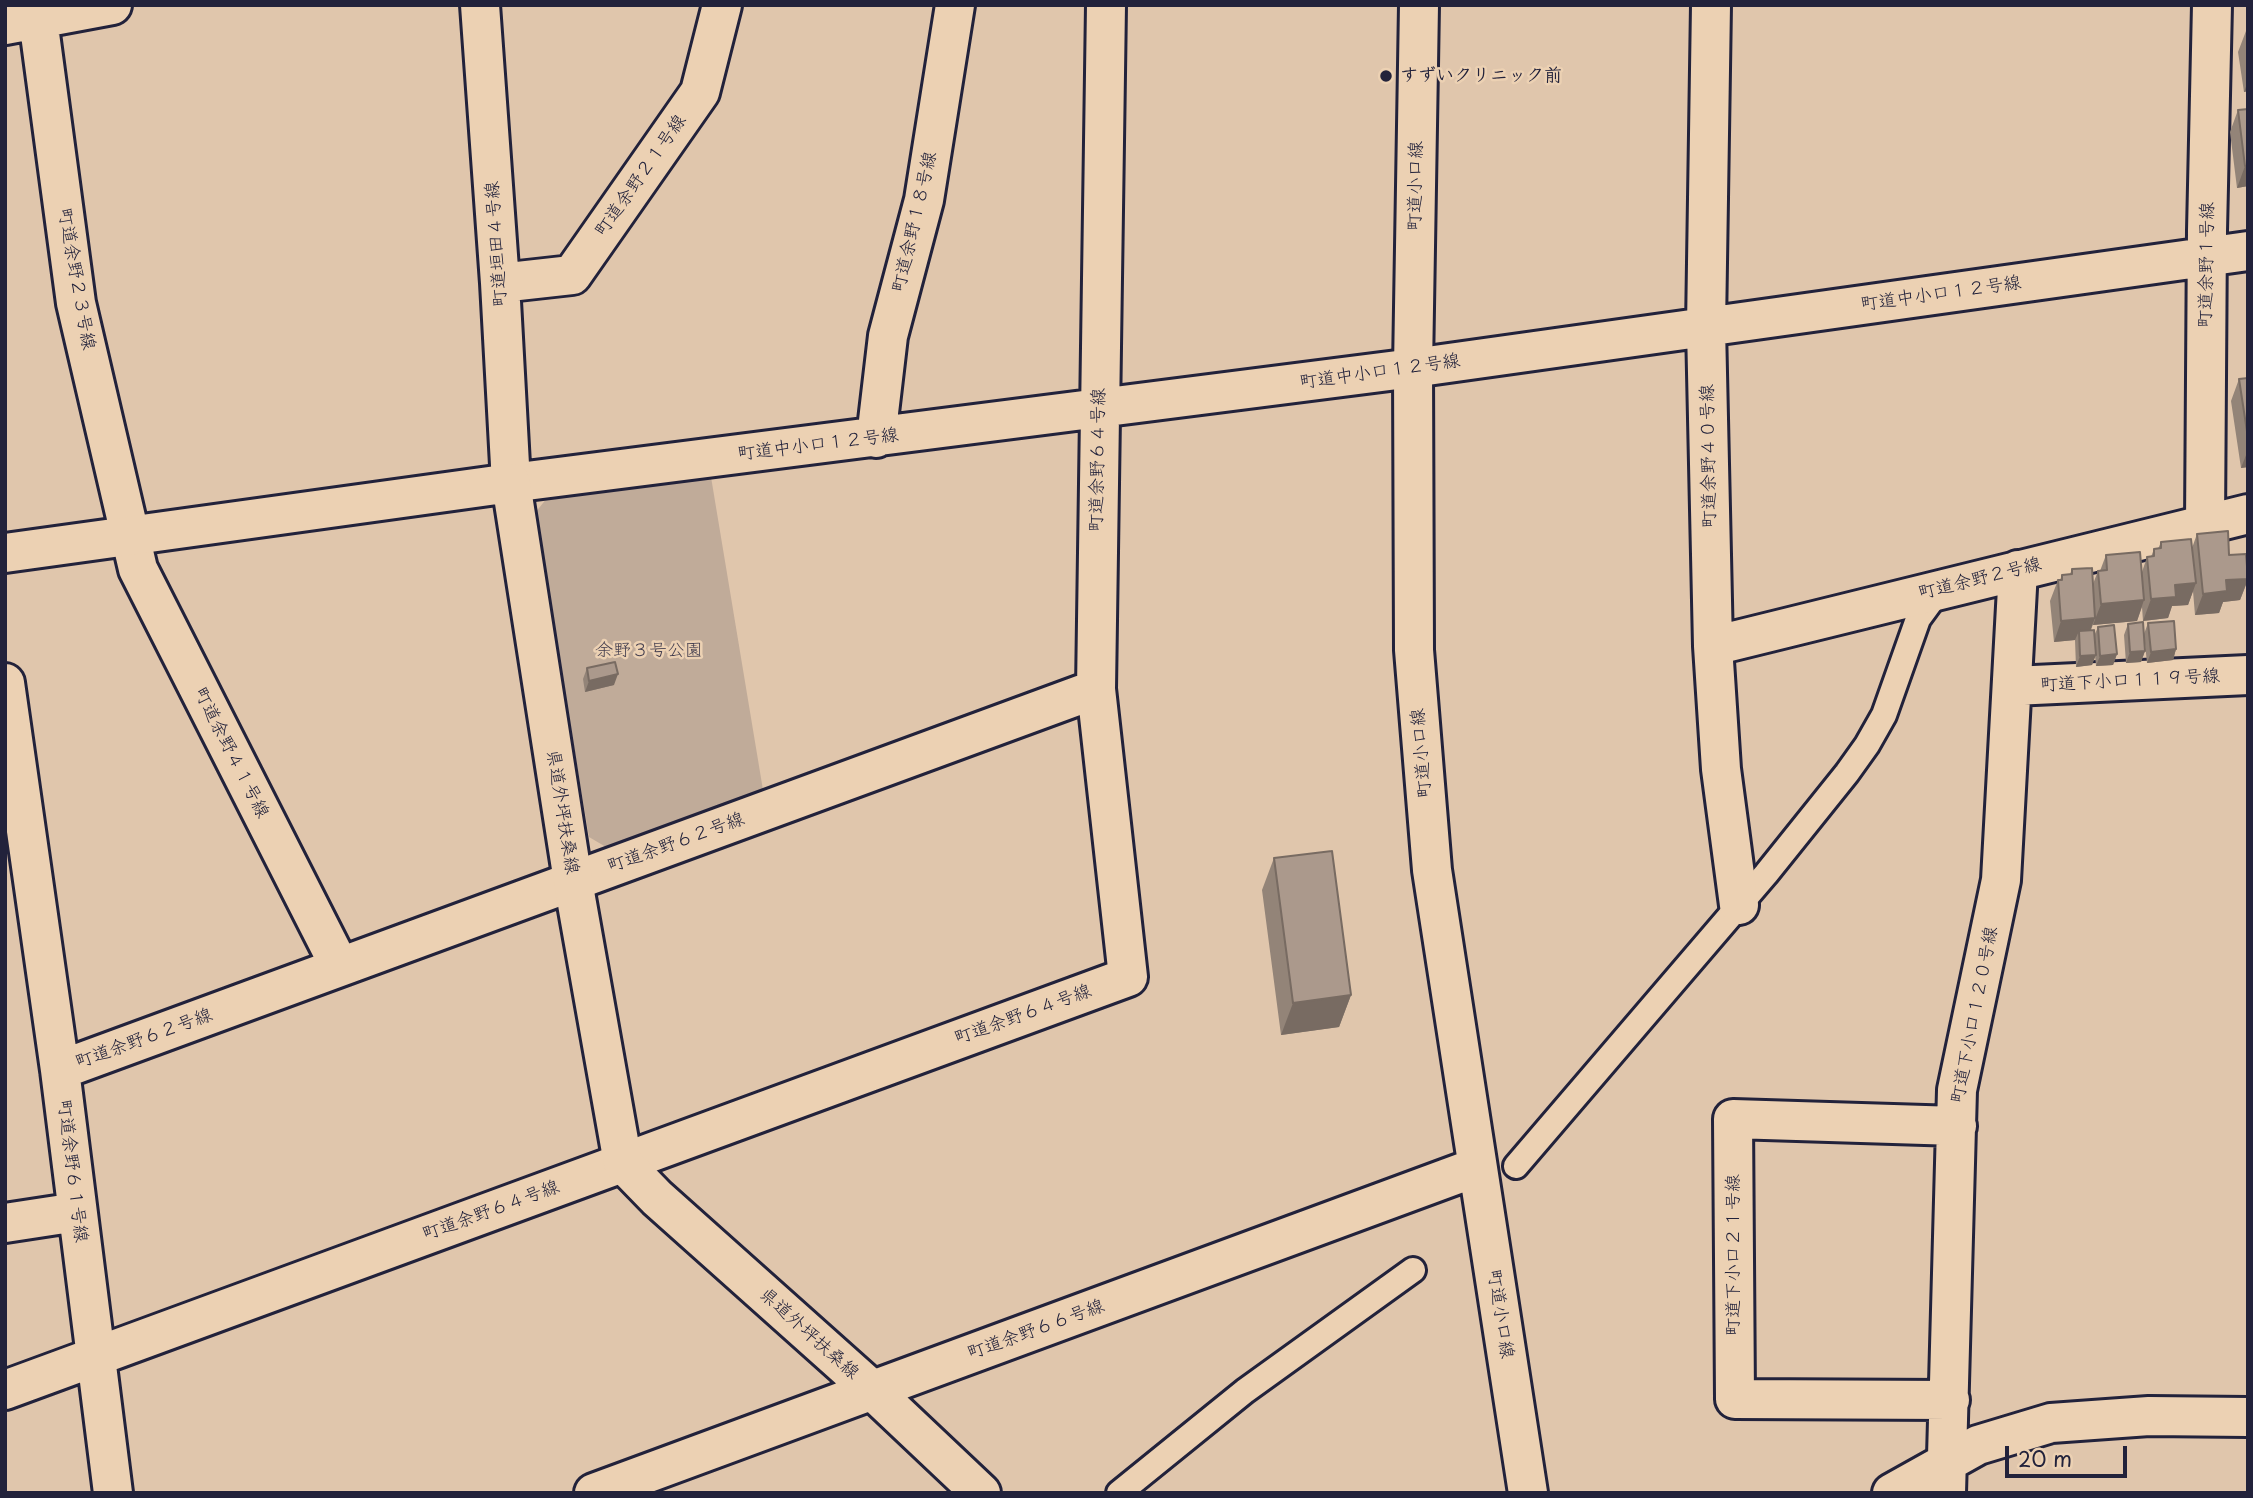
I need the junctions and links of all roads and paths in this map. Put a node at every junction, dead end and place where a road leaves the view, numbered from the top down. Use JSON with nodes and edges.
{"nodes":[{"id":1,"x":112,"y":5,"type":"edge"},
{"id":2,"x":480,"y":5,"type":"edge"},
{"id":3,"x":722,"y":5,"type":"edge"},
{"id":4,"x":955,"y":5,"type":"edge"},
{"id":5,"x":1105,"y":5,"type":"edge"},
{"id":6,"x":1419,"y":5,"type":"edge"},
{"id":7,"x":2212,"y":5,"type":"edge"},
{"id":8,"x":1716,"y":6,"type":"edge"},
{"id":9,"x":22,"y":22,"type":"edge"},
{"id":10,"x":2248,"y":251,"type":"edge"},
{"id":11,"x":2207,"y":257,"type":"junction"},
{"id":12,"x":500,"y":283,"type":"junction"},
{"id":13,"x":1706,"y":327,"type":"junction"},
{"id":14,"x":1413,"y":368,"type":"junction"},
{"id":15,"x":1099,"y":410,"type":"junction"},
{"id":16,"x":876,"y":438,"type":"junction"},
{"id":17,"x":511,"y":483,"type":"junction"},
{"id":18,"x":2248,"y":514,"type":"edge"},
{"id":19,"x":2205,"y":524,"type":"junction"},
{"id":20,"x":131,"y":536,"type":"junction"},
{"id":21,"x":5,"y":553,"type":"edge"},
{"id":22,"x":2018,"y":570,"type":"junction"},
{"id":23,"x":1941,"y":589,"type":"junction"},
{"id":24,"x":1713,"y":646,"type":"junction"},
{"id":25,"x":2248,"y":675,"type":"edge"},
{"id":26,"x":5,"y":684,"type":"edge"},
{"id":27,"x":2013,"y":686,"type":"junction"},
{"id":28,"x":1096,"y":689,"type":"junction"},
{"id":29,"x":573,"y":881,"type":"junction"},
{"id":30,"x":1739,"y":905,"type":"junction"},
{"id":31,"x":340,"y":967,"type":"junction"},
{"id":32,"x":60,"y":1070,"type":"junction"},
{"id":33,"x":1957,"y":1126,"type":"junction"},
{"id":34,"x":623,"y":1163,"type":"junction"},
{"id":35,"x":1516,"y":1166,"type":"dead end"},
{"id":36,"x":1477,"y":1167,"type":"junction"},
{"id":37,"x":77,"y":1212,"type":"junction"},
{"id":38,"x":5,"y":1223,"type":"edge"},
{"id":39,"x":1413,"y":1270,"type":"dead end"},
{"id":40,"x":96,"y":1357,"type":"junction"},
{"id":41,"x":5,"y":1390,"type":"edge"},
{"id":42,"x":872,"y":1390,"type":"junction"},
{"id":43,"x":1950,"y":1400,"type":"junction"},
{"id":44,"x":2248,"y":1417,"type":"edge"},
{"id":45,"x":1947,"y":1477,"type":"edge"},
{"id":46,"x":113,"y":1493,"type":"edge"},
{"id":47,"x":594,"y":1493,"type":"edge"},
{"id":48,"x":981,"y":1493,"type":"edge"},
{"id":49,"x":1119,"y":1493,"type":"edge"},
{"id":50,"x":1528,"y":1493,"type":"edge"},
{"id":51,"x":1892,"y":1493,"type":"edge"}],
"edges":[{"from":1,"to":9,"type":"street"},
{"from":2,"to":12,"type":"street","name":"町道垣田４号線"},
{"from":3,"to":12,"type":"street","name":"町道余野２１号線"},
{"from":4,"to":16,"type":"street","name":"町道余野１８号線"},
{"from":5,"to":15,"type":"street","name":"町道余野６４号線"},
{"from":6,"to":14,"type":"street","name":"町道小口線"},
{"from":7,"to":11,"type":"street","name":"町道余野１号線"},
{"from":8,"to":13,"type":"street","name":"町道余野４０号線"},
{"from":9,"to":20,"type":"street","name":"町道余野２３号線"},
{"from":10,"to":11,"type":"street","name":"町道中小口１２号線"},
{"from":11,"to":13,"type":"street","name":"町道中小口１２号線"},
{"from":11,"to":19,"type":"street","name":"町道余野１号線"},
{"from":12,"to":17,"type":"street","name":"町道垣田４号線"},
{"from":13,"to":14,"type":"street","name":"町道中小口１２号線"},
{"from":13,"to":24,"type":"street","name":"町道余野４０号線"},
{"from":14,"to":15,"type":"street","name":"町道中小口１２号線"},
{"from":14,"to":36,"type":"street","name":"町道小口線"},
{"from":15,"to":16,"type":"street","name":"町道中小口１２号線"},
{"from":15,"to":28,"type":"street","name":"町道余野６４号線"},
{"from":16,"to":17,"type":"street","name":"町道中小口１２号線"},
{"from":17,"to":20,"type":"street"},
{"from":17,"to":29,"type":"street","name":"県道外坪扶桑線"},
{"from":18,"to":19,"type":"street","name":"町道余野２号線"},
{"from":19,"to":22,"type":"street","name":"町道余野２号線"},
{"from":20,"to":21,"type":"street"},
{"from":20,"to":31,"type":"street","name":"町道余野４１号線"},
{"from":22,"to":23,"type":"street","name":"町道余野２号線"},
{"from":22,"to":27,"type":"street","name":"町道下小口１２０号線"},
{"from":23,"to":24,"type":"street","name":"町道余野２号線"},
{"from":23,"to":30,"type":"lane"},
{"from":24,"to":30,"type":"street","name":"町道余野４０号線"},
{"from":25,"to":27,"type":"street","name":"町道下小口１１９号線"},
{"from":26,"to":32,"type":"street","name":"町道余野６１号線"},
{"from":27,"to":33,"type":"street","name":"町道下小口１２０号線"},
{"from":28,"to":29,"type":"street","name":"町道余野６２号線"},
{"from":28,"to":34,"type":"street","name":"町道余野６４号線"},
{"from":29,"to":31,"type":"street","name":"町道余野６２号線"},
{"from":29,"to":34,"type":"street","name":"県道外坪扶桑線"},
{"from":30,"to":35,"type":"lane"},
{"from":31,"to":32,"type":"street","name":"町道余野６２号線"},
{"from":32,"to":37,"type":"street","name":"町道余野６１号線"},
{"from":33,"to":43,"type":"street","name":"町道下小口１２０号線"},
{"from":33,"to":43,"type":"street","name":"町道下小口２１号線"},
{"from":34,"to":40,"type":"street","name":"町道余野６４号線"},
{"from":34,"to":42,"type":"street","name":"県道外坪扶桑線"},
{"from":36,"to":42,"type":"street","name":"町道余野６６号線"},
{"from":36,"to":50,"type":"street","name":"町道小口線"},
{"from":37,"to":38,"type":"street"},
{"from":37,"to":40,"type":"street","name":"町道余野６１号線"},
{"from":39,"to":49,"type":"lane"},
{"from":40,"to":41,"type":"street","name":"町道余野６４号線"},
{"from":40,"to":46,"type":"street","name":"町道余野６１号線"},
{"from":42,"to":47,"type":"street","name":"町道余野６６号線"},
{"from":42,"to":48,"type":"street","name":"県道外坪扶桑線"},
{"from":43,"to":45,"type":"street","name":"町道下小口１２０号線"},
{"from":44,"to":45,"type":"street"},
{"from":45,"to":51,"type":"street"}]}
